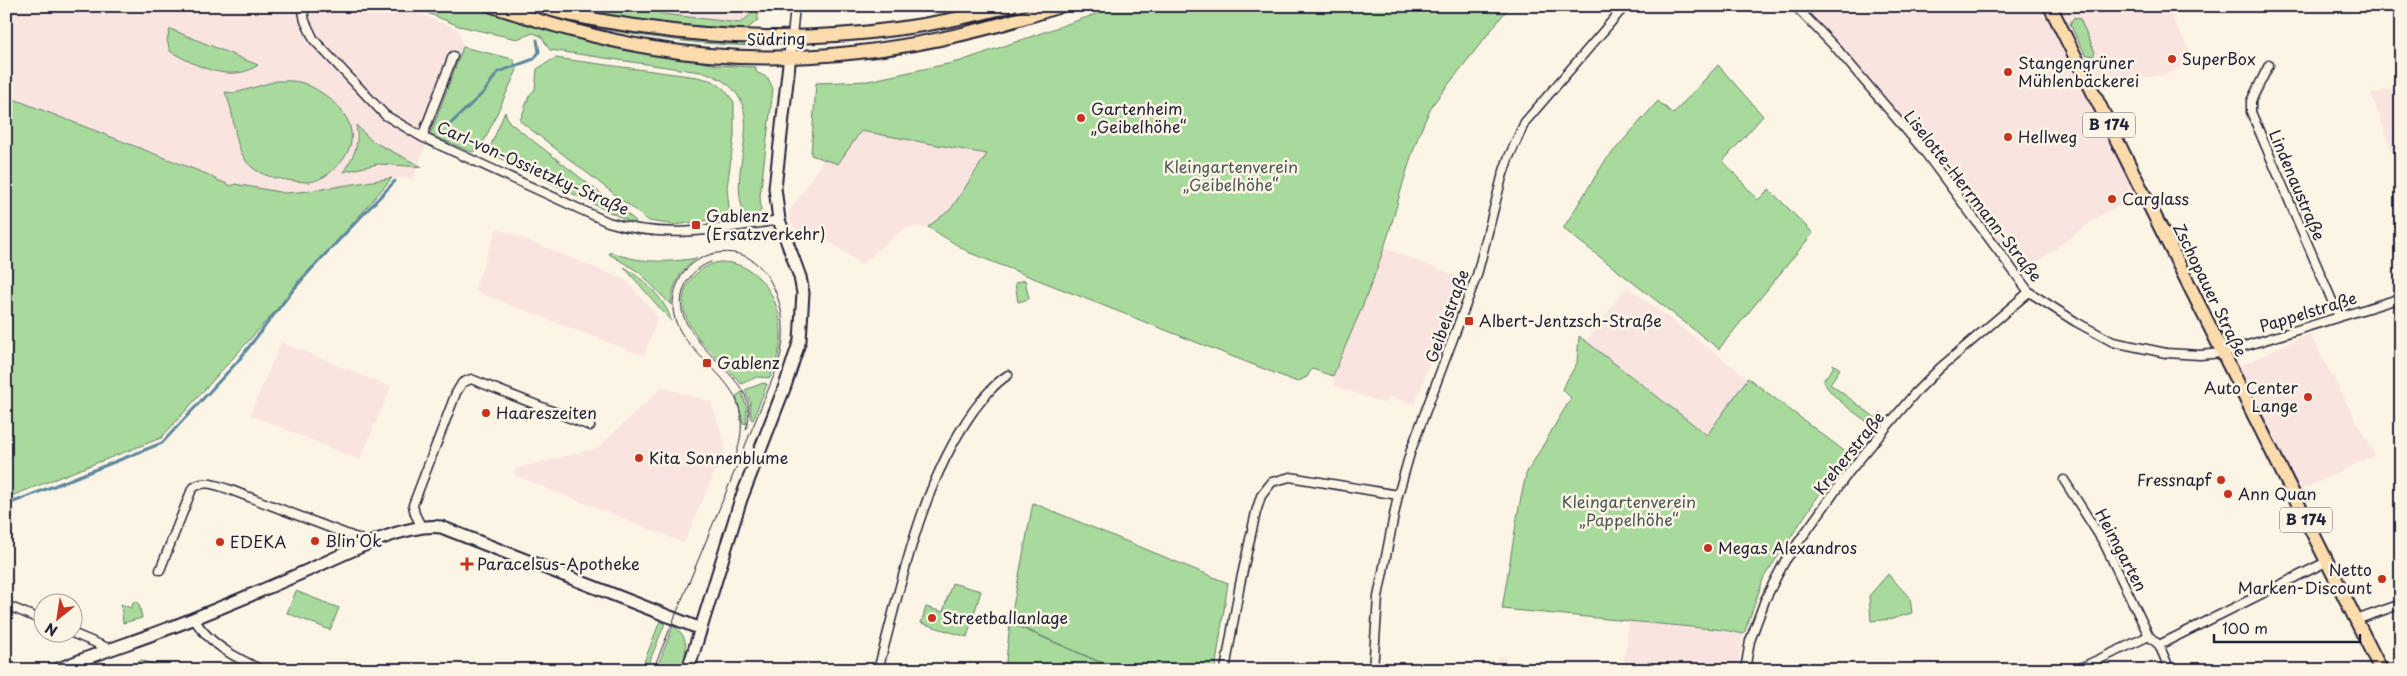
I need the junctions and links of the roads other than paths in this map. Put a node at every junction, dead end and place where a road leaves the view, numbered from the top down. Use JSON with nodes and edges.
{"nodes":[{"id":1,"x":302,"y":6,"type":"edge"},
{"id":2,"x":492,"y":6,"type":"edge"},
{"id":3,"x":539,"y":6,"type":"edge"},
{"id":4,"x":795,"y":6,"type":"edge"},
{"id":5,"x":1010,"y":6,"type":"edge"},
{"id":6,"x":1060,"y":6,"type":"edge"},
{"id":7,"x":1625,"y":6,"type":"edge"},
{"id":8,"x":1795,"y":6,"type":"edge"},
{"id":9,"x":2050,"y":6,"type":"edge"},
{"id":10,"x":792,"y":37,"type":"junction"},
{"id":11,"x":790,"y":55,"type":"junction"},
{"id":12,"x":453,"y":56,"type":"dead end"},
{"id":13,"x":2269,"y":65,"type":"dead end"},
{"id":14,"x":422,"y":137,"type":"junction"},
{"id":15,"x":779,"y":220,"type":"junction"},
{"id":16,"x":2029,"y":292,"type":"junction"},
{"id":17,"x":2401,"y":298,"type":"edge"},
{"id":18,"x":2339,"y":317,"type":"junction"},
{"id":19,"x":2222,"y":353,"type":"junction"},
{"id":20,"x":1008,"y":375,"type":"dead end"},
{"id":21,"x":590,"y":426,"type":"dead end"},
{"id":22,"x":2064,"y":480,"type":"dead end"},
{"id":23,"x":1398,"y":495,"type":"junction"},
{"id":24,"x":421,"y":526,"type":"junction"},
{"id":25,"x":370,"y":543,"type":"junction"},
{"id":26,"x":2326,"y":562,"type":"junction"},
{"id":27,"x":160,"y":570,"type":"dead end"},
{"id":28,"x":2401,"y":604,"type":"edge"},
{"id":29,"x":6,"y":605,"type":"edge"},
{"id":30,"x":32,"y":616,"type":"edge"},
{"id":31,"x":194,"y":619,"type":"junction"},
{"id":32,"x":2356,"y":620,"type":"junction"},
{"id":33,"x":701,"y":629,"type":"junction"},
{"id":34,"x":2149,"y":636,"type":"junction"},
{"id":35,"x":82,"y":637,"type":"edge"},
{"id":36,"x":2159,"y":645,"type":"junction"},
{"id":37,"x":108,"y":648,"type":"junction"},
{"id":38,"x":56,"y":670,"type":"edge"},
{"id":39,"x":262,"y":670,"type":"edge"},
{"id":40,"x":688,"y":670,"type":"edge"},
{"id":41,"x":878,"y":670,"type":"edge"},
{"id":42,"x":1225,"y":670,"type":"edge"},
{"id":43,"x":1373,"y":670,"type":"edge"},
{"id":44,"x":1745,"y":670,"type":"edge"},
{"id":45,"x":2076,"y":670,"type":"edge"},
{"id":46,"x":2170,"y":670,"type":"edge"},
{"id":47,"x":2381,"y":670,"type":"edge"}],
"edges":[{"from":1,"to":14,"type":"street","name":"Carl-von-Ossietzky-Straße"},
{"from":2,"to":11,"type":"main road","name":"Südring"},
{"from":3,"to":10,"type":"main road","name":"Südring"},
{"from":4,"to":10,"type":"street"},
{"from":5,"to":10,"type":"main road","name":"Südring"},
{"from":6,"to":11,"type":"main road","name":"Südring"},
{"from":7,"to":23,"type":"street","name":"Geibelstraße"},
{"from":8,"to":16,"type":"street","name":"Liselotte-Herrmann-Straße"},
{"from":9,"to":19,"type":"main road","name":"Zschopauer Straße","number":"B 174"},
{"from":10,"to":11,"type":"street"},
{"from":11,"to":15,"type":"street"},
{"from":12,"to":14,"type":"street","name":"Carl-von-Ossietzky-Straße"},
{"from":13,"to":18,"type":"street","name":"Lindenaustraße"},
{"from":14,"to":15,"type":"street","name":"Carl-von-Ossietzky-Straße"},
{"from":15,"to":33,"type":"street"},
{"from":16,"to":19,"type":"street","name":"Liselotte-Herrmann-Straße"},
{"from":16,"to":44,"type":"street","name":"Kreherstraße"},
{"from":17,"to":18,"type":"street","name":"Pappelstraße"},
{"from":18,"to":19,"type":"street","name":"Pappelstraße"},
{"from":19,"to":26,"type":"main road","name":"Zschopauer Straße","number":"B 174"},
{"from":20,"to":41,"type":"street"},
{"from":21,"to":24,"type":"street"},
{"from":22,"to":34,"type":"street","name":"Heimgarten"},
{"from":23,"to":42,"type":"street"},
{"from":23,"to":43,"type":"street","name":"Geibelstraße"},
{"from":24,"to":25,"type":"street"},
{"from":24,"to":33,"type":"street"},
{"from":25,"to":27,"type":"street"},
{"from":25,"to":31,"type":"street"},
{"from":26,"to":32,"type":"main road","name":"Zschopauer Straße","number":"B 174"},
{"from":26,"to":36,"type":"street"},
{"from":28,"to":32,"type":"street"},
{"from":29,"to":30,"type":"street"},
{"from":31,"to":37,"type":"street"},
{"from":31,"to":39,"type":"street"},
{"from":32,"to":47,"type":"main road","name":"Zschopauer Straße","number":"B 174"},
{"from":33,"to":40,"type":"street"},
{"from":34,"to":36,"type":"street"},
{"from":34,"to":45,"type":"street"},
{"from":35,"to":37,"type":"street"},
{"from":36,"to":46,"type":"street"},
{"from":37,"to":38,"type":"street"}]}
